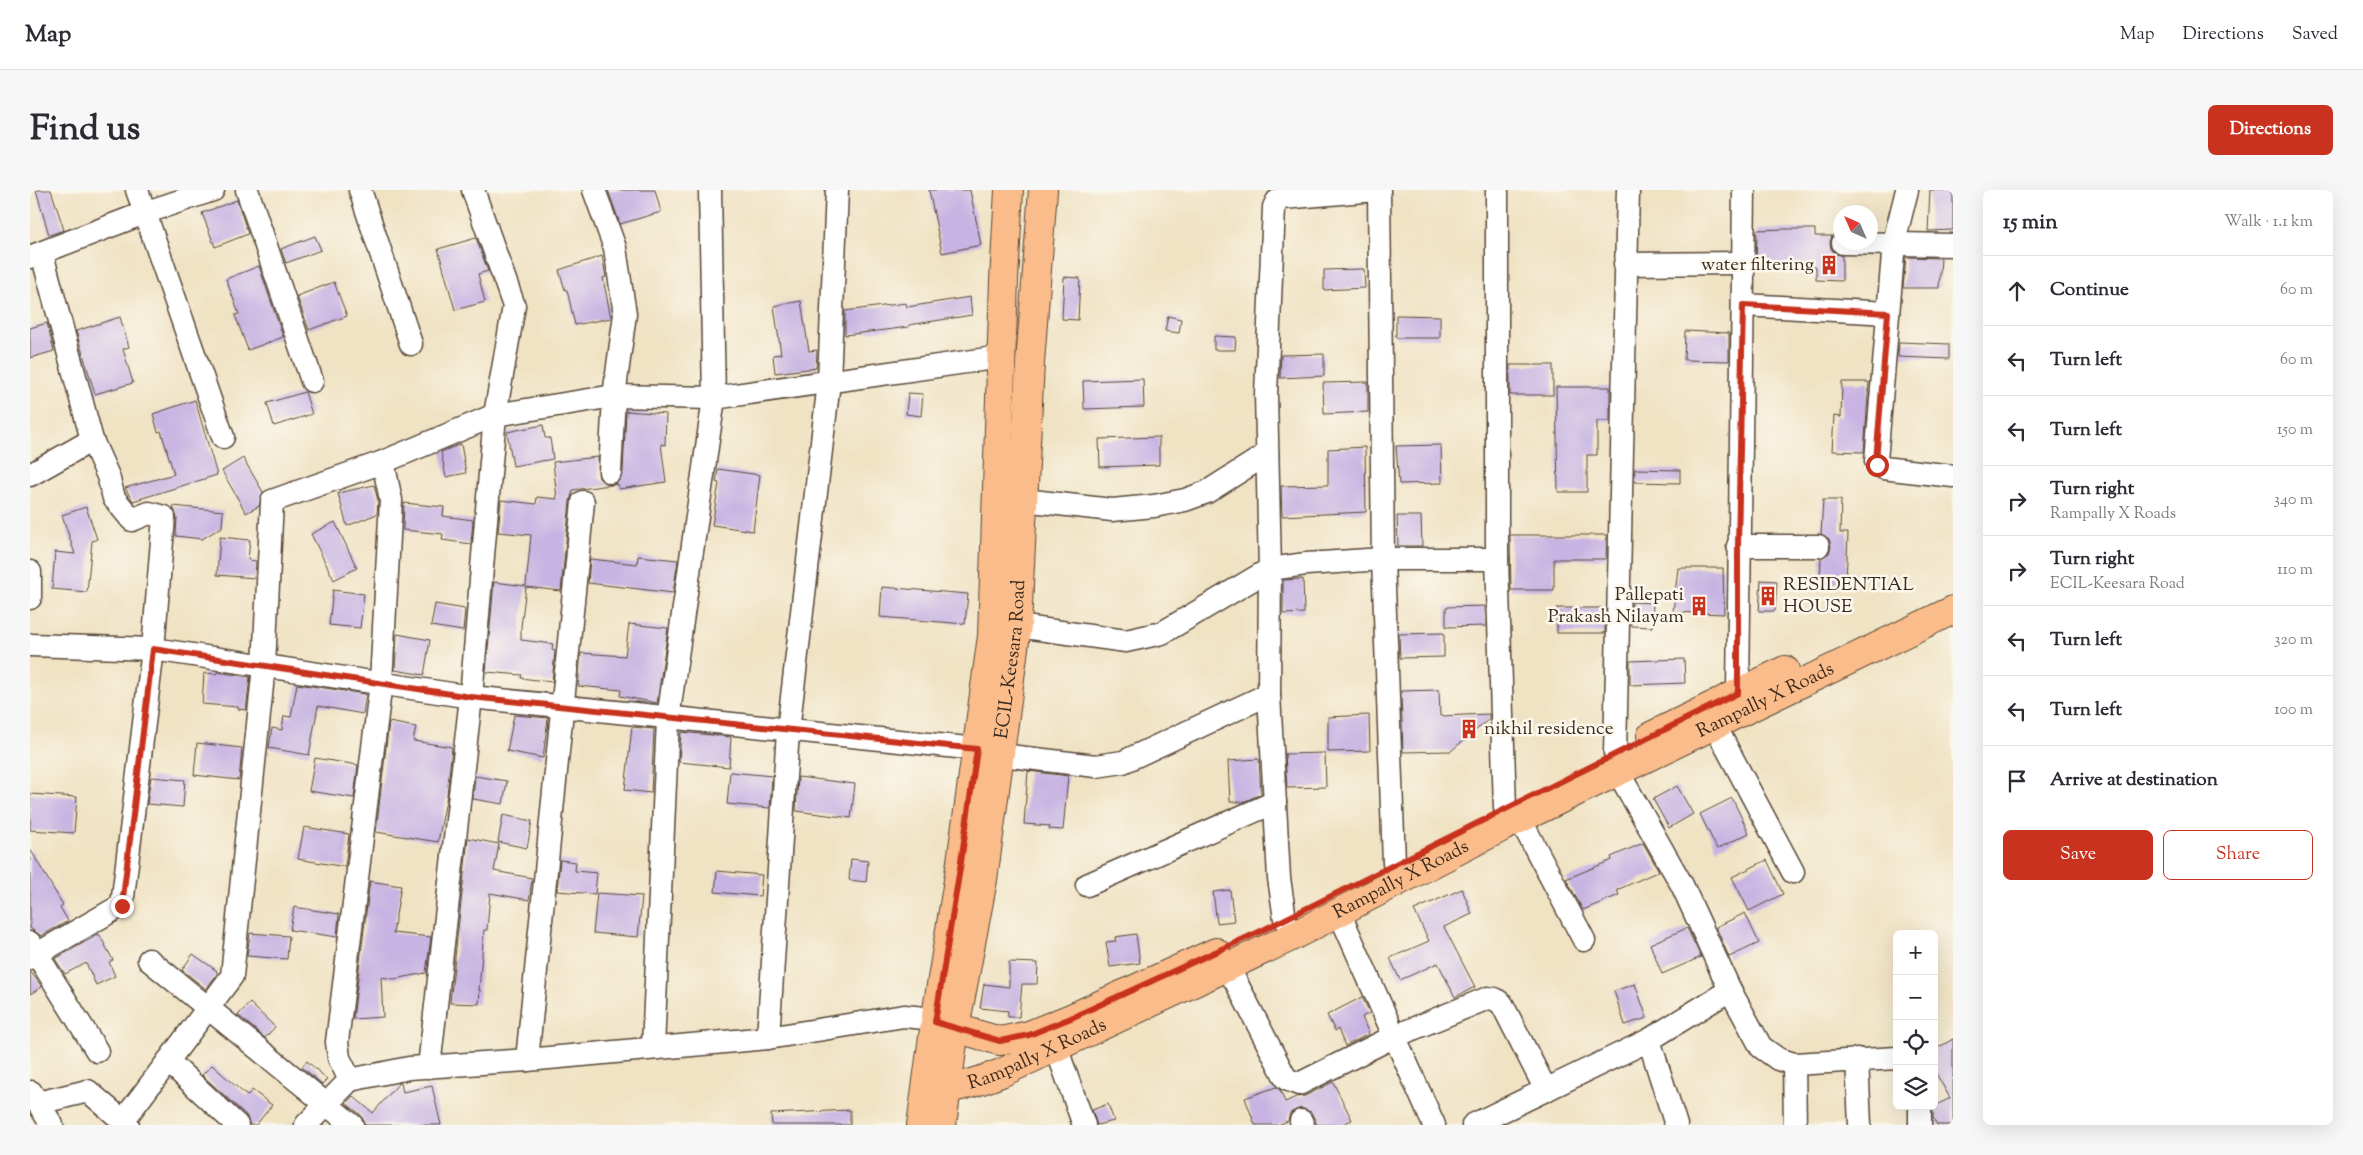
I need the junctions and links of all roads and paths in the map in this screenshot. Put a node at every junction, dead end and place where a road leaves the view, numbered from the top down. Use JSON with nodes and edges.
{"nodes":[{"id":1,"x":137,"y":190,"type":"edge"},
{"id":2,"x":213,"y":190,"type":"edge"},
{"id":3,"x":247,"y":190,"type":"edge"},
{"id":4,"x":360,"y":190,"type":"edge"},
{"id":5,"x":473,"y":190,"type":"edge"},
{"id":6,"x":594,"y":190,"type":"edge"},
{"id":7,"x":710,"y":190,"type":"edge"},
{"id":8,"x":838,"y":190,"type":"edge"},
{"id":9,"x":1009,"y":190,"type":"edge"},
{"id":10,"x":1043,"y":190,"type":"edge"},
{"id":11,"x":1377,"y":190,"type":"edge"},
{"id":12,"x":1497,"y":190,"type":"edge"},
{"id":13,"x":1628,"y":190,"type":"edge"},
{"id":14,"x":1744,"y":190,"type":"edge"},
{"id":15,"x":1907,"y":190,"type":"edge"},
{"id":16,"x":144,"y":213,"type":"junction"},
{"id":17,"x":1878,"y":242,"type":"edge"},
{"id":18,"x":1894,"y":242,"type":"junction"},
{"id":19,"x":1953,"y":245,"type":"edge"},
{"id":20,"x":36,"y":256,"type":"edge"},
{"id":21,"x":1625,"y":264,"type":"junction"},
{"id":22,"x":1741,"y":264,"type":"junction"},
{"id":23,"x":1743,"y":305,"type":"junction"},
{"id":24,"x":1888,"y":313,"type":"junction"},
{"id":25,"x":411,"y":344,"type":"dead end"},
{"id":26,"x":1001,"y":356,"type":"junction"},
{"id":27,"x":312,"y":381,"type":"dead end"},
{"id":28,"x":829,"y":382,"type":"junction"},
{"id":29,"x":614,"y":396,"type":"junction"},
{"id":30,"x":714,"y":398,"type":"junction"},
{"id":31,"x":495,"y":415,"type":"junction"},
{"id":32,"x":223,"y":437,"type":"dead end"},
{"id":33,"x":92,"y":440,"type":"junction"},
{"id":34,"x":1267,"y":454,"type":"junction"},
{"id":35,"x":383,"y":462,"type":"junction"},
{"id":36,"x":610,"y":472,"type":"dead end"},
{"id":37,"x":30,"y":475,"type":"edge"},
{"id":38,"x":1953,"y":476,"type":"edge"},
{"id":39,"x":1024,"y":500,"type":"junction"},
{"id":40,"x":583,"y":502,"type":"dead end"},
{"id":41,"x":1738,"y":546,"type":"junction"},
{"id":42,"x":1818,"y":546,"type":"dead end"},
{"id":43,"x":1382,"y":559,"type":"junction"},
{"id":44,"x":1497,"y":559,"type":"junction"},
{"id":45,"x":1270,"y":569,"type":"junction"},
{"id":46,"x":30,"y":572,"type":"edge"},
{"id":47,"x":1953,"y":589,"type":"edge"},
{"id":48,"x":30,"y":598,"type":"edge"},
{"id":49,"x":1953,"y":610,"type":"edge"},
{"id":50,"x":1017,"y":626,"type":"junction"},
{"id":51,"x":30,"y":645,"type":"edge"},
{"id":52,"x":153,"y":649,"type":"junction"},
{"id":53,"x":264,"y":666,"type":"junction"},
{"id":54,"x":381,"y":682,"type":"junction"},
{"id":55,"x":1738,"y":693,"type":"junction"},
{"id":56,"x":1269,"y":694,"type":"junction"},
{"id":57,"x":471,"y":697,"type":"junction"},
{"id":58,"x":563,"y":707,"type":"junction"},
{"id":59,"x":668,"y":719,"type":"junction"},
{"id":60,"x":1715,"y":726,"type":"junction"},
{"id":61,"x":788,"y":730,"type":"junction"},
{"id":62,"x":989,"y":752,"type":"junction"},
{"id":63,"x":1617,"y":763,"type":"junction"},
{"id":64,"x":1275,"y":802,"type":"junction"},
{"id":65,"x":1513,"y":813,"type":"junction"},
{"id":66,"x":1394,"y":864,"type":"junction"},
{"id":67,"x":1793,"y":872,"type":"dead end"},
{"id":68,"x":1087,"y":885,"type":"dead end"},
{"id":69,"x":1339,"y":912,"type":"junction"},
{"id":70,"x":1285,"y":919,"type":"junction"},
{"id":71,"x":1584,"y":940,"type":"dead end"},
{"id":72,"x":32,"y":952,"type":"edge"},
{"id":73,"x":150,"y":960,"type":"dead end"},
{"id":74,"x":1226,"y":968,"type":"junction"},
{"id":75,"x":1730,"y":990,"type":"junction"},
{"id":76,"x":210,"y":1007,"type":"junction"},
{"id":77,"x":945,"y":1025,"type":"junction"},
{"id":78,"x":1053,"y":1037,"type":"junction"},
{"id":79,"x":1393,"y":1037,"type":"junction"},
{"id":80,"x":768,"y":1038,"type":"junction"},
{"id":81,"x":1649,"y":1040,"type":"junction"},
{"id":82,"x":653,"y":1047,"type":"junction"},
{"id":83,"x":98,"y":1051,"type":"dead end"},
{"id":84,"x":1893,"y":1058,"type":"edge"},
{"id":85,"x":1857,"y":1059,"type":"junction"},
{"id":86,"x":527,"y":1060,"type":"junction"},
{"id":87,"x":168,"y":1061,"type":"junction"},
{"id":88,"x":1794,"y":1064,"type":"junction"},
{"id":89,"x":429,"y":1067,"type":"junction"},
{"id":90,"x":350,"y":1080,"type":"junction"},
{"id":91,"x":937,"y":1090,"type":"junction"},
{"id":92,"x":1546,"y":1090,"type":"junction"},
{"id":93,"x":34,"y":1097,"type":"edge"},
{"id":94,"x":326,"y":1103,"type":"junction"},
{"id":95,"x":1920,"y":1110,"type":"edge"},
{"id":96,"x":125,"y":1123,"type":"edge"},
{"id":97,"x":52,"y":1125,"type":"edge"},
{"id":98,"x":237,"y":1125,"type":"edge"},
{"id":99,"x":306,"y":1125,"type":"edge"},
{"id":100,"x":352,"y":1125,"type":"edge"},
{"id":101,"x":921,"y":1125,"type":"edge"},
{"id":102,"x":942,"y":1125,"type":"edge"},
{"id":103,"x":1084,"y":1125,"type":"edge"},
{"id":104,"x":1434,"y":1125,"type":"edge"},
{"id":105,"x":1474,"y":1125,"type":"edge"},
{"id":106,"x":1676,"y":1125,"type":"edge"},
{"id":107,"x":1795,"y":1125,"type":"edge"},
{"id":108,"x":1860,"y":1125,"type":"edge"},
{"id":109,"x":1920,"y":1125,"type":"edge"}],
"edges":[{"from":1,"to":16,"type":"street"},
{"from":2,"to":16,"type":"street"},
{"from":3,"to":27,"type":"street"},
{"from":4,"to":25,"type":"street"},
{"from":5,"to":31,"type":"street"},
{"from":6,"to":29,"type":"street"},
{"from":7,"to":30,"type":"street"},
{"from":8,"to":28,"type":"street"},
{"from":9,"to":26,"type":"main road","name":"ECIL-Keesara Road"},
{"from":10,"to":39,"type":"main road","name":"ECIL-Keesara Road"},
{"from":11,"to":34,"type":"street"},
{"from":11,"to":43,"type":"street"},
{"from":12,"to":44,"type":"street"},
{"from":13,"to":21,"type":"street"},
{"from":14,"to":22,"type":"street"},
{"from":15,"to":18,"type":"street"},
{"from":16,"to":20,"type":"street"},
{"from":16,"to":32,"type":"street"},
{"from":17,"to":18,"type":"street"},
{"from":18,"to":19,"type":"street"},
{"from":18,"to":24,"type":"street"},
{"from":20,"to":33,"type":"street"},
{"from":21,"to":22,"type":"street"},
{"from":21,"to":63,"type":"street"},
{"from":22,"to":23,"type":"street"},
{"from":23,"to":24,"type":"street"},
{"from":23,"to":41,"type":"street"},
{"from":24,"to":38,"type":"street"},
{"from":26,"to":28,"type":"street"},
{"from":26,"to":62,"type":"main road","name":"ECIL-Keesara Road"},
{"from":28,"to":30,"type":"street"},
{"from":28,"to":61,"type":"street"},
{"from":29,"to":30,"type":"street"},
{"from":29,"to":31,"type":"street"},
{"from":29,"to":36,"type":"street"},
{"from":30,"to":59,"type":"street"},
{"from":31,"to":35,"type":"street"},
{"from":31,"to":57,"type":"street"},
{"from":33,"to":37,"type":"street"},
{"from":33,"to":52,"type":"street"},
{"from":34,"to":39,"type":"street"},
{"from":34,"to":45,"type":"street"},
{"from":35,"to":53,"type":"street"},
{"from":35,"to":54,"type":"street"},
{"from":39,"to":50,"type":"main road","name":"ECIL-Keesara Road"},
{"from":40,"to":58,"type":"street"},
{"from":41,"to":42,"type":"street"},
{"from":41,"to":55,"type":"street"},
{"from":43,"to":44,"type":"street"},
{"from":43,"to":45,"type":"street"},
{"from":43,"to":66,"type":"street"},
{"from":44,"to":65,"type":"street"},
{"from":45,"to":50,"type":"street"},
{"from":45,"to":56,"type":"street"},
{"from":46,"to":48,"type":"street"},
{"from":47,"to":55,"type":"main road","name":"Rampally X Roads"},
{"from":49,"to":60,"type":"main road","name":"Rampally X Roads"},
{"from":50,"to":62,"type":"main road","name":"ECIL-Keesara Road"},
{"from":51,"to":52,"type":"street"},
{"from":52,"to":53,"type":"street"},
{"from":52,"to":72,"type":"street"},
{"from":53,"to":54,"type":"street"},
{"from":53,"to":76,"type":"street"},
{"from":54,"to":57,"type":"street"},
{"from":54,"to":90,"type":"street"},
{"from":55,"to":63,"type":"main road","name":"Rampally X Roads"},
{"from":56,"to":62,"type":"street"},
{"from":56,"to":64,"type":"street"},
{"from":57,"to":58,"type":"street"},
{"from":57,"to":89,"type":"street"},
{"from":58,"to":59,"type":"street"},
{"from":58,"to":86,"type":"street"},
{"from":59,"to":61,"type":"street"},
{"from":59,"to":82,"type":"street"},
{"from":60,"to":63,"type":"main road","name":"Rampally X Roads"},
{"from":60,"to":67,"type":"street"},
{"from":61,"to":62,"type":"street"},
{"from":61,"to":80,"type":"street"},
{"from":62,"to":77,"type":"main road","name":"ECIL-Keesara Road"},
{"from":63,"to":65,"type":"main road","name":"Rampally X Roads"},
{"from":63,"to":75,"type":"street"},
{"from":64,"to":68,"type":"street"},
{"from":64,"to":70,"type":"street"},
{"from":65,"to":66,"type":"main road","name":"Rampally X Roads"},
{"from":65,"to":69,"type":"main road","name":"Rampally X Roads"},
{"from":65,"to":71,"type":"street"},
{"from":66,"to":70,"type":"main road","name":"Rampally X Roads"},
{"from":69,"to":74,"type":"main road","name":"Rampally X Roads"},
{"from":69,"to":79,"type":"street"},
{"from":70,"to":78,"type":"main road","name":"Rampally X Roads"},
{"from":72,"to":83,"type":"street"},
{"from":73,"to":76,"type":"street"},
{"from":74,"to":78,"type":"main road","name":"Rampally X Roads"},
{"from":74,"to":79,"type":"street"},
{"from":75,"to":81,"type":"street"},
{"from":75,"to":88,"type":"street"},
{"from":76,"to":87,"type":"street"},
{"from":76,"to":94,"type":"street"},
{"from":77,"to":78,"type":"main road","name":"Rampally X Roads"},
{"from":77,"to":80,"type":"street"},
{"from":77,"to":91,"type":"main road","name":"ECIL-Keesara Road"},
{"from":78,"to":91,"type":"main road","name":"Rampally X Roads"},
{"from":78,"to":103,"type":"street"},
{"from":79,"to":92,"type":"street"},
{"from":79,"to":104,"type":"street"},
{"from":80,"to":82,"type":"street"},
{"from":81,"to":92,"type":"street"},
{"from":81,"to":106,"type":"street"},
{"from":82,"to":86,"type":"street"},
{"from":84,"to":85,"type":"street"},
{"from":85,"to":88,"type":"street"},
{"from":85,"to":108,"type":"street"},
{"from":86,"to":89,"type":"street"},
{"from":87,"to":96,"type":"street"},
{"from":87,"to":98,"type":"street"},
{"from":88,"to":107,"type":"street"},
{"from":89,"to":90,"type":"street"},
{"from":90,"to":94,"type":"street"},
{"from":91,"to":101,"type":"main road","name":"ECIL-Keesara Road"},
{"from":91,"to":102,"type":"main road","name":"ECIL-Keesara Road"},
{"from":92,"to":105,"type":"street"},
{"from":93,"to":96,"type":"street"},
{"from":93,"to":97,"type":"street"},
{"from":94,"to":99,"type":"street"},
{"from":94,"to":100,"type":"street"},
{"from":95,"to":109,"type":"street"}]}
